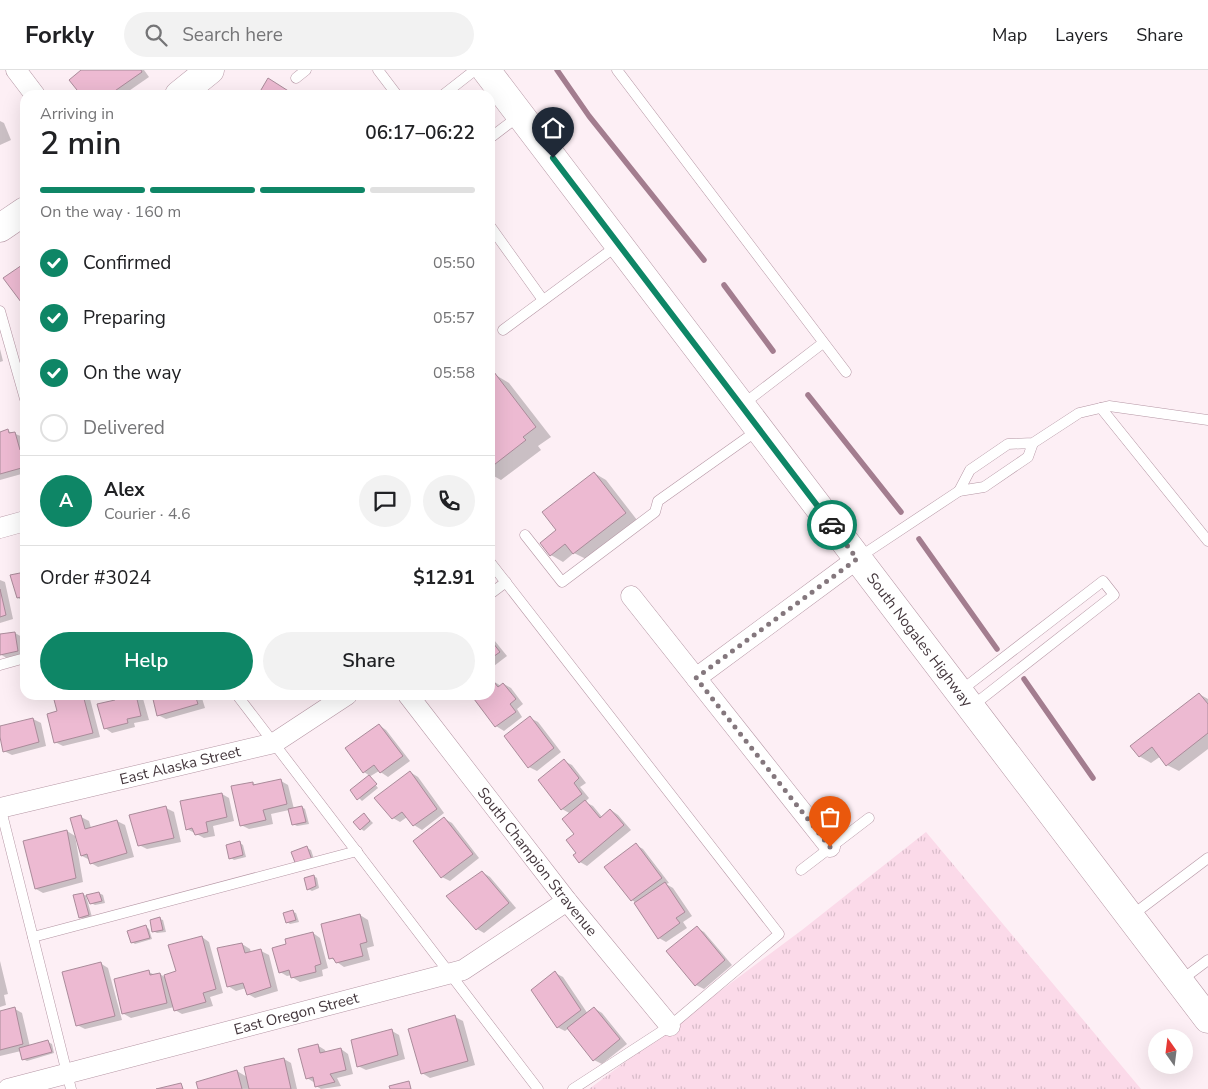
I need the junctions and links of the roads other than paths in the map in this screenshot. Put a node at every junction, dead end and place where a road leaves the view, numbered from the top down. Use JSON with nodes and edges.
{"nodes":[{"id":1,"x":16,"y":70,"type":"edge"},
{"id":2,"x":210,"y":70,"type":"edge"},
{"id":3,"x":306,"y":70,"type":"edge"},
{"id":4,"x":378,"y":70,"type":"edge"},
{"id":5,"x":475,"y":70,"type":"edge"},
{"id":6,"x":486,"y":70,"type":"edge"},
{"id":7,"x":616,"y":70,"type":"edge"},
{"id":8,"x":296,"y":78,"type":"dead end"},
{"id":9,"x":31,"y":90,"type":"edge"},
{"id":10,"x":190,"y":90,"type":"edge"},
{"id":11,"x":393,"y":90,"type":"edge"},
{"id":12,"x":449,"y":90,"type":"edge"},
{"id":13,"x":520,"y":115,"type":"junction"},
{"id":14,"x":495,"y":134,"type":"edge"},
{"id":15,"x":20,"y":214,"type":"edge"},
{"id":16,"x":0,"y":228,"type":"edge"},
{"id":17,"x":495,"y":233,"type":"edge"},
{"id":18,"x":618,"y":245,"type":"junction"},
{"id":19,"x":543,"y":300,"type":"junction"},
{"id":20,"x":0,"y":311,"type":"edge"},
{"id":21,"x":502,"y":330,"type":"dead end"},
{"id":22,"x":823,"y":343,"type":"junction"},
{"id":23,"x":846,"y":372,"type":"dead end"},
{"id":24,"x":20,"y":382,"type":"edge"},
{"id":25,"x":741,"y":406,"type":"junction"},
{"id":26,"x":1101,"y":408,"type":"junction"},
{"id":27,"x":1208,"y":420,"type":"edge"},
{"id":28,"x":759,"y":429,"type":"junction"},
{"id":29,"x":1033,"y":443,"type":"junction"},
{"id":30,"x":959,"y":491,"type":"junction"},
{"id":31,"x":20,"y":522,"type":"edge"},
{"id":32,"x":0,"y":528,"type":"edge"},
{"id":33,"x":525,"y":535,"type":"dead end"},
{"id":34,"x":1208,"y":541,"type":"edge"},
{"id":35,"x":857,"y":559,"type":"junction"},
{"id":36,"x":495,"y":568,"type":"edge"},
{"id":37,"x":506,"y":582,"type":"junction"},
{"id":38,"x":495,"y":590,"type":"edge"},
{"id":39,"x":630,"y":596,"type":"dead end"},
{"id":40,"x":20,"y":659,"type":"edge"},
{"id":41,"x":0,"y":665,"type":"edge"},
{"id":42,"x":696,"y":678,"type":"junction"},
{"id":43,"x":965,"y":699,"type":"junction"},
{"id":44,"x":241,"y":700,"type":"edge"},
{"id":45,"x":339,"y":700,"type":"edge"},
{"id":46,"x":412,"y":700,"type":"edge"},
{"id":47,"x":274,"y":743,"type":"junction"},
{"id":48,"x":0,"y":807,"type":"edge"},
{"id":49,"x":869,"y":818,"type":"dead end"},
{"id":50,"x":830,"y":847,"type":"junction"},
{"id":51,"x":357,"y":851,"type":"junction"},
{"id":52,"x":1208,"y":858,"type":"edge"},
{"id":53,"x":801,"y":870,"type":"dead end"},
{"id":54,"x":567,"y":902,"type":"junction"},
{"id":55,"x":1130,"y":917,"type":"junction"},
{"id":56,"x":33,"y":937,"type":"junction"},
{"id":57,"x":1208,"y":960,"type":"edge"},
{"id":58,"x":451,"y":974,"type":"junction"},
{"id":59,"x":1179,"y":981,"type":"junction"},
{"id":60,"x":1208,"y":1019,"type":"edge"},
{"id":61,"x":670,"y":1026,"type":"junction"},
{"id":62,"x":69,"y":1081,"type":"edge"},
{"id":63,"x":8,"y":1089,"type":"edge"},
{"id":64,"x":538,"y":1089,"type":"edge"},
{"id":65,"x":573,"y":1089,"type":"edge"}],
"edges":[{"from":1,"to":9,"type":"street"},
{"from":2,"to":10,"type":"main road"},
{"from":3,"to":8,"type":"lane"},
{"from":4,"to":11,"type":"lane"},
{"from":5,"to":12,"type":"lane"},
{"from":6,"to":13,"type":"main road","name":"South Nogales Highway"},
{"from":7,"to":22,"type":"lane"},
{"from":13,"to":14,"type":"lane"},
{"from":13,"to":18,"type":"main road","name":"South Nogales Highway"},
{"from":15,"to":16,"type":"main road"},
{"from":17,"to":19,"type":"lane"},
{"from":18,"to":19,"type":"lane"},
{"from":18,"to":25,"type":"main road","name":"South Nogales Highway"},
{"from":19,"to":21,"type":"lane"},
{"from":20,"to":24,"type":"lane"},
{"from":22,"to":23,"type":"lane"},
{"from":22,"to":25,"type":"lane"},
{"from":25,"to":28,"type":"main road","name":"South Nogales Highway"},
{"from":26,"to":27,"type":"lane"},
{"from":26,"to":29,"type":"lane"},
{"from":26,"to":34,"type":"lane"},
{"from":28,"to":33,"type":"lane"},
{"from":28,"to":35,"type":"main road","name":"South Nogales Highway"},
{"from":29,"to":30,"type":"lane"},
{"from":29,"to":30,"type":"lane"},
{"from":30,"to":35,"type":"lane"},
{"from":31,"to":32,"type":"street"},
{"from":35,"to":42,"type":"street"},
{"from":35,"to":43,"type":"main road","name":"South Nogales Highway"},
{"from":36,"to":37,"type":"lane"},
{"from":37,"to":38,"type":"lane"},
{"from":37,"to":61,"type":"lane"},
{"from":39,"to":42,"type":"street"},
{"from":40,"to":41,"type":"lane"},
{"from":42,"to":50,"type":"street"},
{"from":43,"to":43,"type":"lane"},
{"from":43,"to":55,"type":"main road","name":"South Nogales Highway"},
{"from":44,"to":47,"type":"lane"},
{"from":45,"to":47,"type":"street","name":"East Alaska Street"},
{"from":46,"to":54,"type":"street","name":"South Champion Stravenue"},
{"from":47,"to":48,"type":"street","name":"East Alaska Street"},
{"from":47,"to":51,"type":"lane"},
{"from":48,"to":56,"type":"lane"},
{"from":49,"to":50,"type":"lane"},
{"from":50,"to":53,"type":"lane"},
{"from":51,"to":56,"type":"lane"},
{"from":51,"to":58,"type":"lane"},
{"from":52,"to":55,"type":"lane"},
{"from":54,"to":58,"type":"street","name":"East Oregon Street"},
{"from":54,"to":61,"type":"street","name":"South Champion Stravenue"},
{"from":55,"to":59,"type":"main road","name":"South Nogales Highway"},
{"from":56,"to":62,"type":"lane"},
{"from":57,"to":59,"type":"lane"},
{"from":58,"to":62,"type":"street","name":"East Oregon Street"},
{"from":58,"to":64,"type":"lane"},
{"from":59,"to":60,"type":"main road","name":"South Nogales Highway"},
{"from":61,"to":65,"type":"lane"},
{"from":62,"to":63,"type":"street","name":"East Oregon Street"}]}
